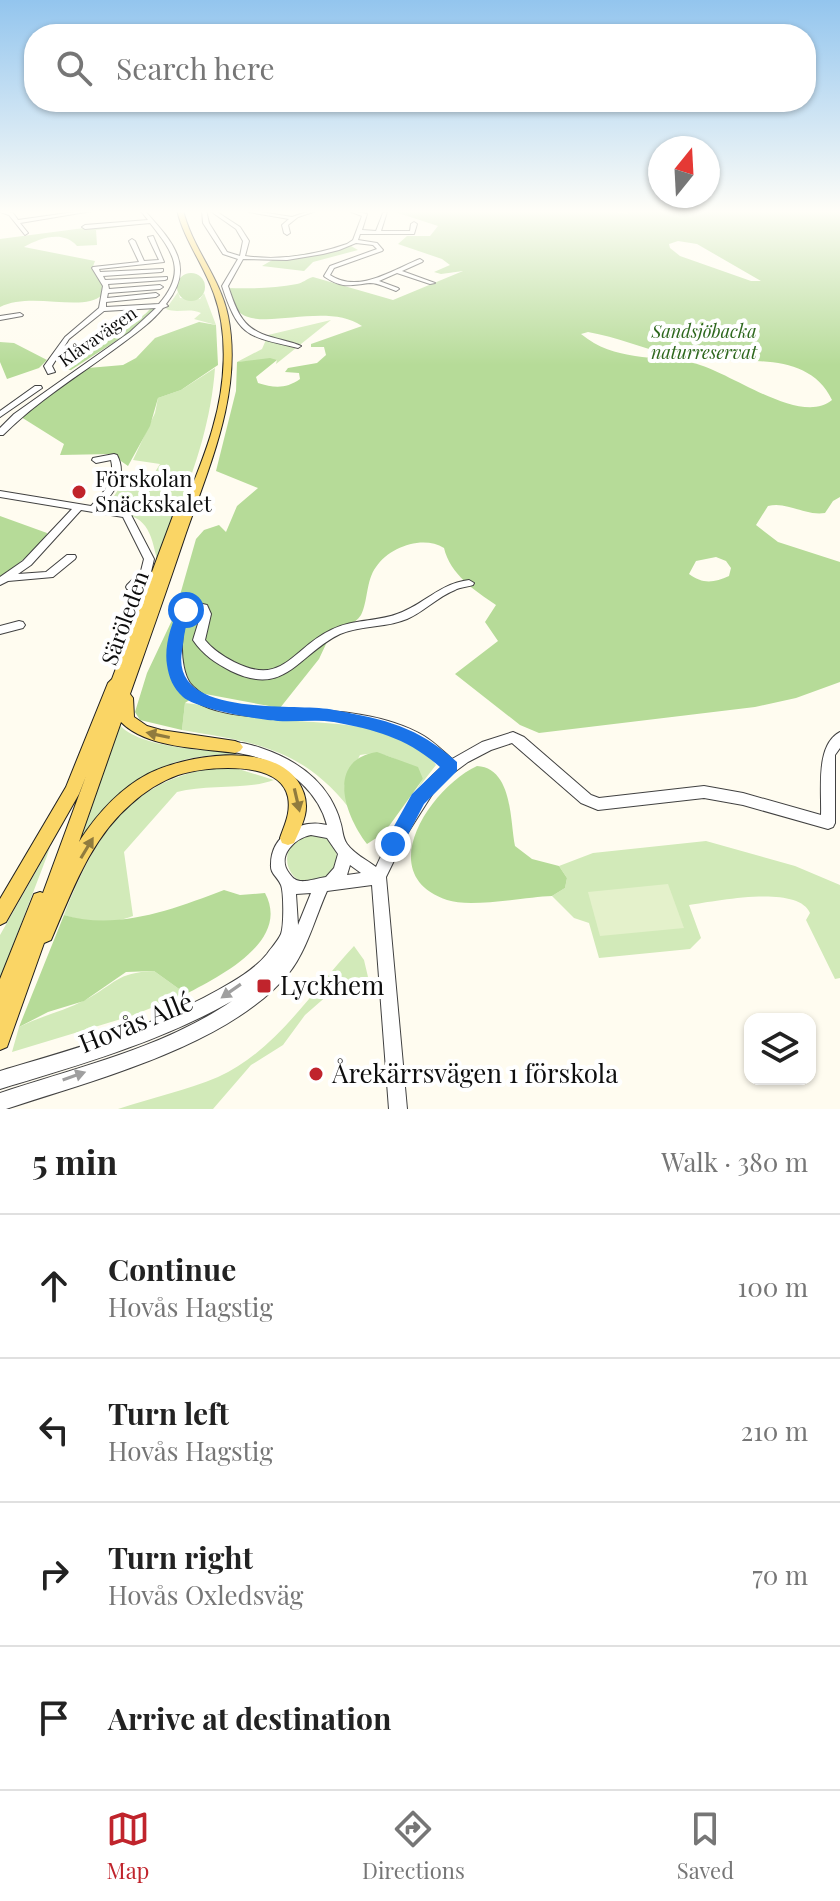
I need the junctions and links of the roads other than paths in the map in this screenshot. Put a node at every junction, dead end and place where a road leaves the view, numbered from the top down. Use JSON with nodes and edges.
{"nodes":[{"id":1,"x":154,"y":262,"type":"edge"},
{"id":2,"x":176,"y":262,"type":"edge"},
{"id":3,"x":197,"y":262,"type":"edge"},
{"id":4,"x":203,"y":262,"type":"edge"},
{"id":5,"x":239,"y":262,"type":"edge"},
{"id":6,"x":347,"y":262,"type":"edge"},
{"id":7,"x":418,"y":262,"type":"edge"},
{"id":8,"x":142,"y":263,"type":"joint"},
{"id":9,"x":122,"y":264,"type":"joint"},
{"id":10,"x":161,"y":270,"type":"dead end"},
{"id":11,"x":396,"y":271,"type":"junction"},
{"id":12,"x":99,"y":274,"type":"junction"},
{"id":13,"x":165,"y":278,"type":"dead end"},
{"id":14,"x":372,"y":280,"type":"junction"},
{"id":15,"x":104,"y":282,"type":"junction"},
{"id":16,"x":432,"y":283,"type":"dead end"},
{"id":17,"x":160,"y":287,"type":"dead end"},
{"id":18,"x":396,"y":289,"type":"dead end"},
{"id":19,"x":106,"y":291,"type":"junction"},
{"id":20,"x":156,"y":295,"type":"dead end"},
{"id":21,"x":104,"y":300,"type":"junction"},
{"id":22,"x":165,"y":306,"type":"junction"},
{"id":23,"x":102,"y":309,"type":"junction"},
{"id":24,"x":20,"y":315,"type":"dead end"},
{"id":25,"x":0,"y":318,"type":"edge"},
{"id":26,"x":298,"y":346,"type":"dead end"},
{"id":27,"x":51,"y":372,"type":"dead end"},
{"id":28,"x":38,"y":388,"type":"dead end"},
{"id":29,"x":0,"y":415,"type":"edge"},
{"id":30,"x":0,"y":433,"type":"edge"},
{"id":31,"x":96,"y":460,"type":"dead end"},
{"id":32,"x":0,"y":494,"type":"edge"},
{"id":33,"x":80,"y":506,"type":"junction"},
{"id":34,"x":95,"y":508,"type":"junction"},
{"id":35,"x":71,"y":557,"type":"dead end"},
{"id":36,"x":4,"y":580,"type":"edge"},
{"id":37,"x":469,"y":583,"type":"dead end"},
{"id":38,"x":131,"y":587,"type":"dead end"},
{"id":39,"x":19,"y":625,"type":"dead end"},
{"id":40,"x":0,"y":630,"type":"edge"},
{"id":41,"x":131,"y":661,"type":"junction"},
{"id":42,"x":840,"y":737,"type":"edge"},
{"id":43,"x":235,"y":747,"type":"joint"},
{"id":44,"x":451,"y":766,"type":"junction"},
{"id":45,"x":337,"y":837,"type":"junction"},
{"id":46,"x":288,"y":838,"type":"junction"},
{"id":47,"x":345,"y":853,"type":"junction"},
{"id":48,"x":379,"y":877,"type":"junction"},
{"id":49,"x":288,"y":883,"type":"junction"},
{"id":50,"x":327,"y":884,"type":"junction"},
{"id":51,"x":0,"y":916,"type":"edge"},
{"id":52,"x":9,"y":1003,"type":"edge"},
{"id":53,"x":0,"y":1040,"type":"edge"},
{"id":54,"x":0,"y":1080,"type":"edge"},
{"id":55,"x":0,"y":1102,"type":"edge"},
{"id":56,"x":398,"y":1109,"type":"edge"}],
"edges":[{"from":1,"to":8,"type":"street"},
{"from":2,"to":22,"type":"street","name":"Klåvavägen"},
{"from":3,"to":41,"type":"main road","name":"Säröleden"},
{"from":4,"to":41,"type":"main road","name":"Säröleden"},
{"from":5,"to":26,"type":"street"},
{"from":6,"to":14,"type":"street"},
{"from":7,"to":11,"type":"street"},
{"from":8,"to":9,"type":"street"},
{"from":9,"to":12,"type":"street"},
{"from":10,"to":12,"type":"street"},
{"from":11,"to":14,"type":"street"},
{"from":11,"to":16,"type":"street"},
{"from":12,"to":15,"type":"street"},
{"from":13,"to":15,"type":"street"},
{"from":14,"to":18,"type":"street"},
{"from":15,"to":19,"type":"street"},
{"from":17,"to":19,"type":"street"},
{"from":19,"to":21,"type":"street"},
{"from":20,"to":21,"type":"street"},
{"from":21,"to":23,"type":"street"},
{"from":22,"to":23,"type":"street"},
{"from":22,"to":30,"type":"street","name":"Klåvavägen"},
{"from":23,"to":27,"type":"street"},
{"from":24,"to":25,"type":"street"},
{"from":28,"to":29,"type":"street"},
{"from":31,"to":34,"type":"street"},
{"from":32,"to":33,"type":"street"},
{"from":33,"to":34,"type":"street"},
{"from":33,"to":36,"type":"street"},
{"from":34,"to":38,"type":"street"},
{"from":35,"to":36,"type":"street"},
{"from":37,"to":44,"type":"street"},
{"from":39,"to":40,"type":"street"},
{"from":43,"to":41,"type":"main road","one_way":true},
{"from":41,"to":51,"type":"main road"},
{"from":41,"to":52,"type":"main road","name":"Säröleden"},
{"from":42,"to":44,"type":"street"},
{"from":43,"to":45,"type":"street"},
{"from":44,"to":48,"type":"street"},
{"from":45,"to":46,"type":"street"},
{"from":45,"to":47,"type":"street"},
{"from":46,"to":49,"type":"street","name":"Hovås Allé"},
{"from":52,"to":46,"type":"main road","one_way":true},
{"from":47,"to":48,"type":"street"},
{"from":47,"to":50,"type":"street","name":"Hovås Allé"},
{"from":48,"to":50,"type":"street"},
{"from":48,"to":56,"type":"street"},
{"from":49,"to":50,"type":"street"},
{"from":49,"to":54,"type":"street","name":"Hovås Allé","one_way":true},
{"from":55,"to":50,"type":"street","name":"Hovås Allé","one_way":true},
{"from":52,"to":53,"type":"main road","name":"Säröleden"}]}
